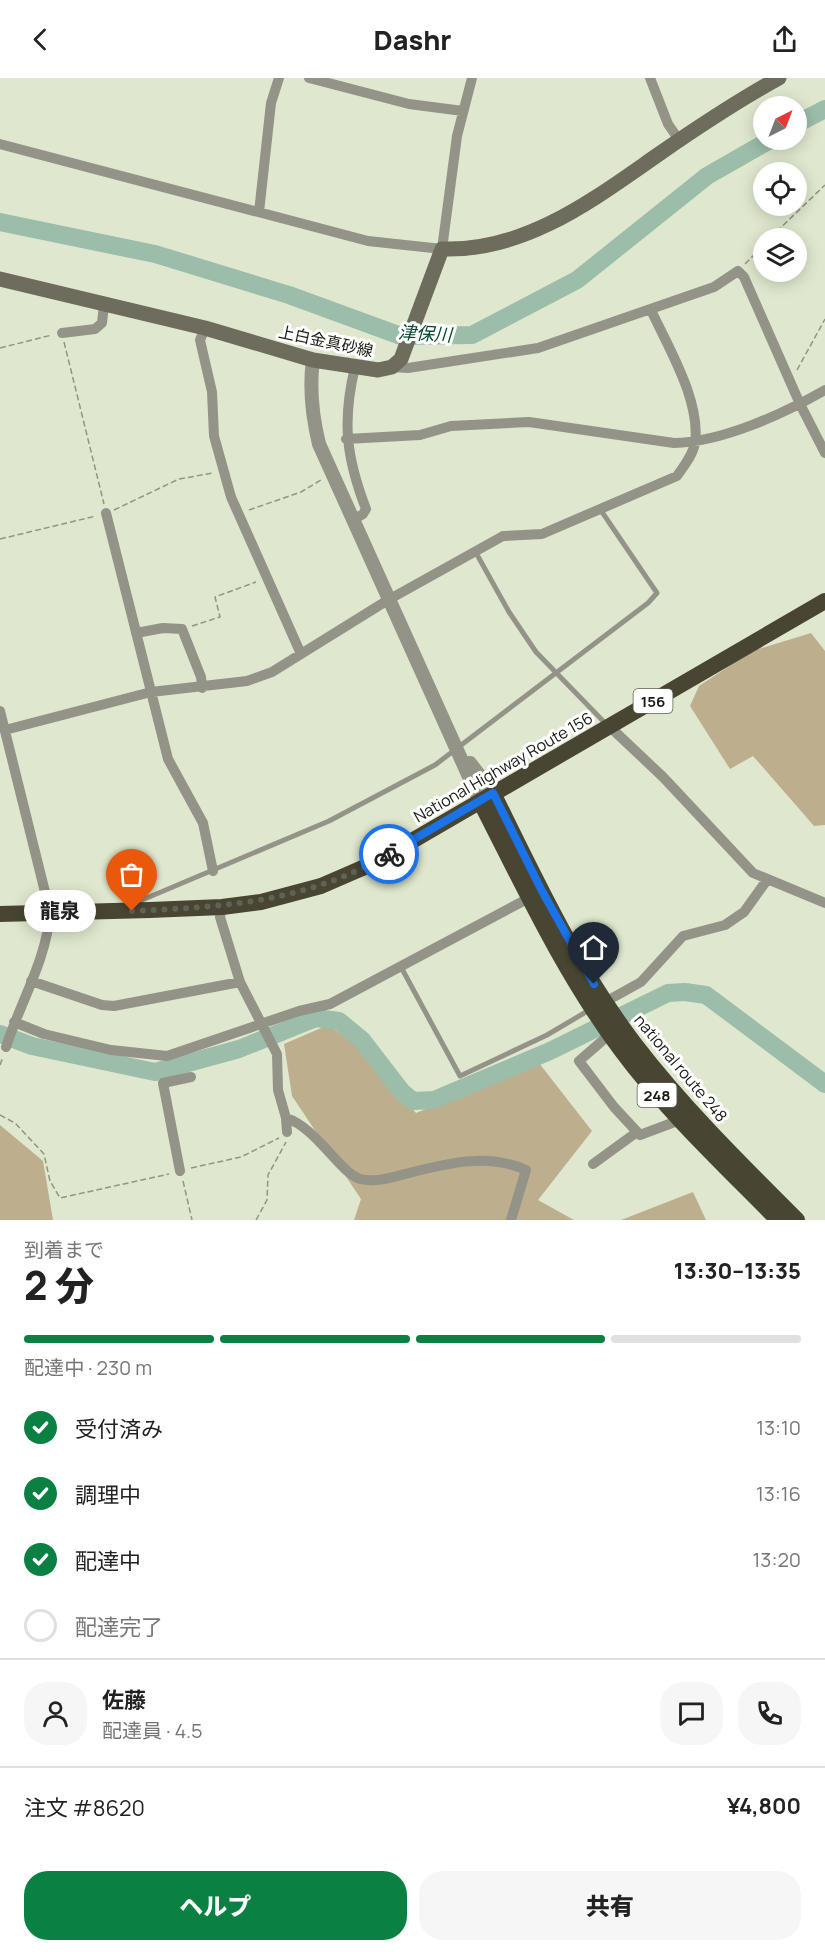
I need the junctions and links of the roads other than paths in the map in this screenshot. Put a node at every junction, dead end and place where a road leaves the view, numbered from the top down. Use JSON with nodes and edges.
{"nodes":[{"id":1,"x":279,"y":78,"type":"edge"},
{"id":2,"x":309,"y":78,"type":"edge"},
{"id":3,"x":472,"y":78,"type":"edge"},
{"id":4,"x":650,"y":78,"type":"edge"},
{"id":5,"x":779,"y":78,"type":"edge"},
{"id":6,"x":464,"y":111,"type":"junction"},
{"id":7,"x":679,"y":140,"type":"junction"},
{"id":8,"x":0,"y":144,"type":"edge"},
{"id":9,"x":259,"y":212,"type":"junction"},
{"id":10,"x":441,"y":252,"type":"junction"},
{"id":11,"x":0,"y":279,"type":"edge"},
{"id":12,"x":105,"y":305,"type":"junction"},
{"id":13,"x":651,"y":310,"type":"junction"},
{"id":14,"x":205,"y":328,"type":"junction"},
{"id":15,"x":62,"y":333,"type":"road end"},
{"id":16,"x":313,"y":360,"type":"junction"},
{"id":17,"x":396,"y":363,"type":"junction"},
{"id":18,"x":355,"y":367,"type":"junction"},
{"id":19,"x":825,"y":390,"type":"edge"},
{"id":20,"x":800,"y":404,"type":"junction"},
{"id":21,"x":346,"y":439,"type":"junction"},
{"id":22,"x":695,"y":443,"type":"junction"},
{"id":23,"x":825,"y":453,"type":"edge"},
{"id":24,"x":600,"y":509,"type":"junction"},
{"id":25,"x":106,"y":513,"type":"road end"},
{"id":26,"x":353,"y":520,"type":"junction"},
{"id":27,"x":475,"y":551,"type":"junction"},
{"id":28,"x":388,"y":600,"type":"junction"},
{"id":29,"x":825,"y":601,"type":"edge"},
{"id":30,"x":136,"y":633,"type":"junction"},
{"id":31,"x":301,"y":654,"type":"junction"},
{"id":32,"x":555,"y":672,"type":"junction"},
{"id":33,"x":202,"y":688,"type":"junction"},
{"id":34,"x":151,"y":692,"type":"junction"},
{"id":35,"x":0,"y":711,"type":"edge"},
{"id":36,"x":609,"y":726,"type":"junction"},
{"id":37,"x":5,"y":730,"type":"junction"},
{"id":38,"x":458,"y":747,"type":"junction"},
{"id":39,"x":487,"y":797,"type":"junction"},
{"id":40,"x":213,"y":871,"type":"junction"},
{"id":41,"x":767,"y":880,"type":"junction"},
{"id":42,"x":529,"y":898,"type":"junction"},
{"id":43,"x":825,"y":903,"type":"edge"},
{"id":44,"x":222,"y":907,"type":"junction"},
{"id":45,"x":132,"y":911,"type":"junction"},
{"id":46,"x":50,"y":912,"type":"junction"},
{"id":47,"x":0,"y":914,"type":"edge"},
{"id":48,"x":401,"y":967,"type":"junction"},
{"id":49,"x":31,"y":981,"type":"junction"},
{"id":50,"x":240,"y":982,"type":"junction"},
{"id":51,"x":599,"y":1005,"type":"junction"},
{"id":52,"x":13,"y":1024,"type":"junction"},
{"id":53,"x":262,"y":1026,"type":"junction"},
{"id":54,"x":610,"y":1034,"type":"junction"},
{"id":55,"x":6,"y":1047,"type":"dead end"},
{"id":56,"x":191,"y":1077,"type":"dead end"},
{"id":57,"x":286,"y":1118,"type":"junction"},
{"id":58,"x":680,"y":1120,"type":"junction"},
{"id":59,"x":287,"y":1132,"type":"road end"},
{"id":60,"x":637,"y":1132,"type":"junction"},
{"id":61,"x":593,"y":1164,"type":"dead end"},
{"id":62,"x":180,"y":1171,"type":"road end"},
{"id":63,"x":511,"y":1220,"type":"edge"},
{"id":64,"x":778,"y":1220,"type":"edge"},
{"id":65,"x":797,"y":1220,"type":"edge"}],
"edges":[{"from":1,"to":9,"type":"street"},
{"from":2,"to":6,"type":"street"},
{"from":3,"to":6,"type":"street"},
{"from":4,"to":7,"type":"street"},
{"from":5,"to":7,"type":"main road"},
{"from":6,"to":10,"type":"street"},
{"from":7,"to":10,"type":"main road"},
{"from":8,"to":9,"type":"street"},
{"from":9,"to":10,"type":"street"},
{"from":10,"to":17,"type":"main road"},
{"from":11,"to":12,"type":"main road","name":"上白金真砂線"},
{"from":12,"to":14,"type":"main road","name":"上白金真砂線"},
{"from":12,"to":15,"type":"street"},
{"from":13,"to":17,"type":"street"},
{"from":13,"to":20,"type":"street"},
{"from":13,"to":22,"type":"street"},
{"from":14,"to":16,"type":"main road","name":"上白金真砂線"},
{"from":14,"to":31,"type":"street"},
{"from":16,"to":18,"type":"main road","name":"上白金真砂線"},
{"from":16,"to":26,"type":"street"},
{"from":17,"to":18,"type":"main road","name":"上白金真砂線"},
{"from":18,"to":21,"type":"street"},
{"from":19,"to":20,"type":"street"},
{"from":20,"to":22,"type":"street"},
{"from":20,"to":23,"type":"street"},
{"from":21,"to":22,"type":"street"},
{"from":21,"to":26,"type":"street"},
{"from":22,"to":24,"type":"street"},
{"from":24,"to":27,"type":"street"},
{"from":24,"to":32,"type":"lane"},
{"from":25,"to":30,"type":"street"},
{"from":26,"to":28,"type":"street"},
{"from":27,"to":28,"type":"street"},
{"from":27,"to":32,"type":"lane"},
{"from":28,"to":31,"type":"street"},
{"from":28,"to":38,"type":"street"},
{"from":29,"to":36,"type":"highway","name":"National Highway Route 156","number":"156"},
{"from":30,"to":33,"type":"street"},
{"from":30,"to":34,"type":"street"},
{"from":31,"to":33,"type":"street"},
{"from":32,"to":36,"type":"lane"},
{"from":32,"to":38,"type":"lane"},
{"from":33,"to":34,"type":"street"},
{"from":34,"to":37,"type":"street"},
{"from":34,"to":40,"type":"street"},
{"from":35,"to":37,"type":"street"},
{"from":36,"to":39,"type":"highway","name":"National Highway Route 156","number":"156"},
{"from":36,"to":41,"type":"street"},
{"from":37,"to":46,"type":"street"},
{"from":38,"to":39,"type":"street"},
{"from":38,"to":40,"type":"lane"},
{"from":39,"to":42,"type":"highway","name":"national route 248","number":"248"},
{"from":39,"to":44,"type":"highway","name":"National Highway Route 156","number":"156"},
{"from":39,"to":51,"type":"highway","name":"national route 248","number":"248"},
{"from":40,"to":45,"type":"lane"},
{"from":41,"to":43,"type":"street"},
{"from":41,"to":51,"type":"street"},
{"from":42,"to":48,"type":"street"},
{"from":42,"to":51,"type":"highway","name":"national route 248","number":"248"},
{"from":44,"to":45,"type":"highway","name":"National Highway Route 156","number":"156"},
{"from":44,"to":50,"type":"street"},
{"from":45,"to":46,"type":"highway","name":"National Highway Route 156","number":"156"},
{"from":46,"to":47,"type":"highway","name":"National Highway Route 156","number":"156"},
{"from":46,"to":49,"type":"street"},
{"from":48,"to":51,"type":"lane"},
{"from":48,"to":53,"type":"street"},
{"from":49,"to":50,"type":"street"},
{"from":49,"to":52,"type":"street"},
{"from":50,"to":53,"type":"street"},
{"from":51,"to":54,"type":"highway","name":"national route 248","number":"248"},
{"from":51,"to":65,"type":"highway","name":"national route 248","number":"248"},
{"from":52,"to":53,"type":"street"},
{"from":52,"to":55,"type":"street"},
{"from":53,"to":57,"type":"street"},
{"from":54,"to":58,"type":"highway","name":"national route 248","number":"248"},
{"from":54,"to":60,"type":"street"},
{"from":56,"to":62,"type":"street"},
{"from":57,"to":59,"type":"street"},
{"from":57,"to":63,"type":"street"},
{"from":58,"to":60,"type":"street"},
{"from":58,"to":64,"type":"highway","name":"national route 248","number":"248"},
{"from":60,"to":61,"type":"street"}]}
